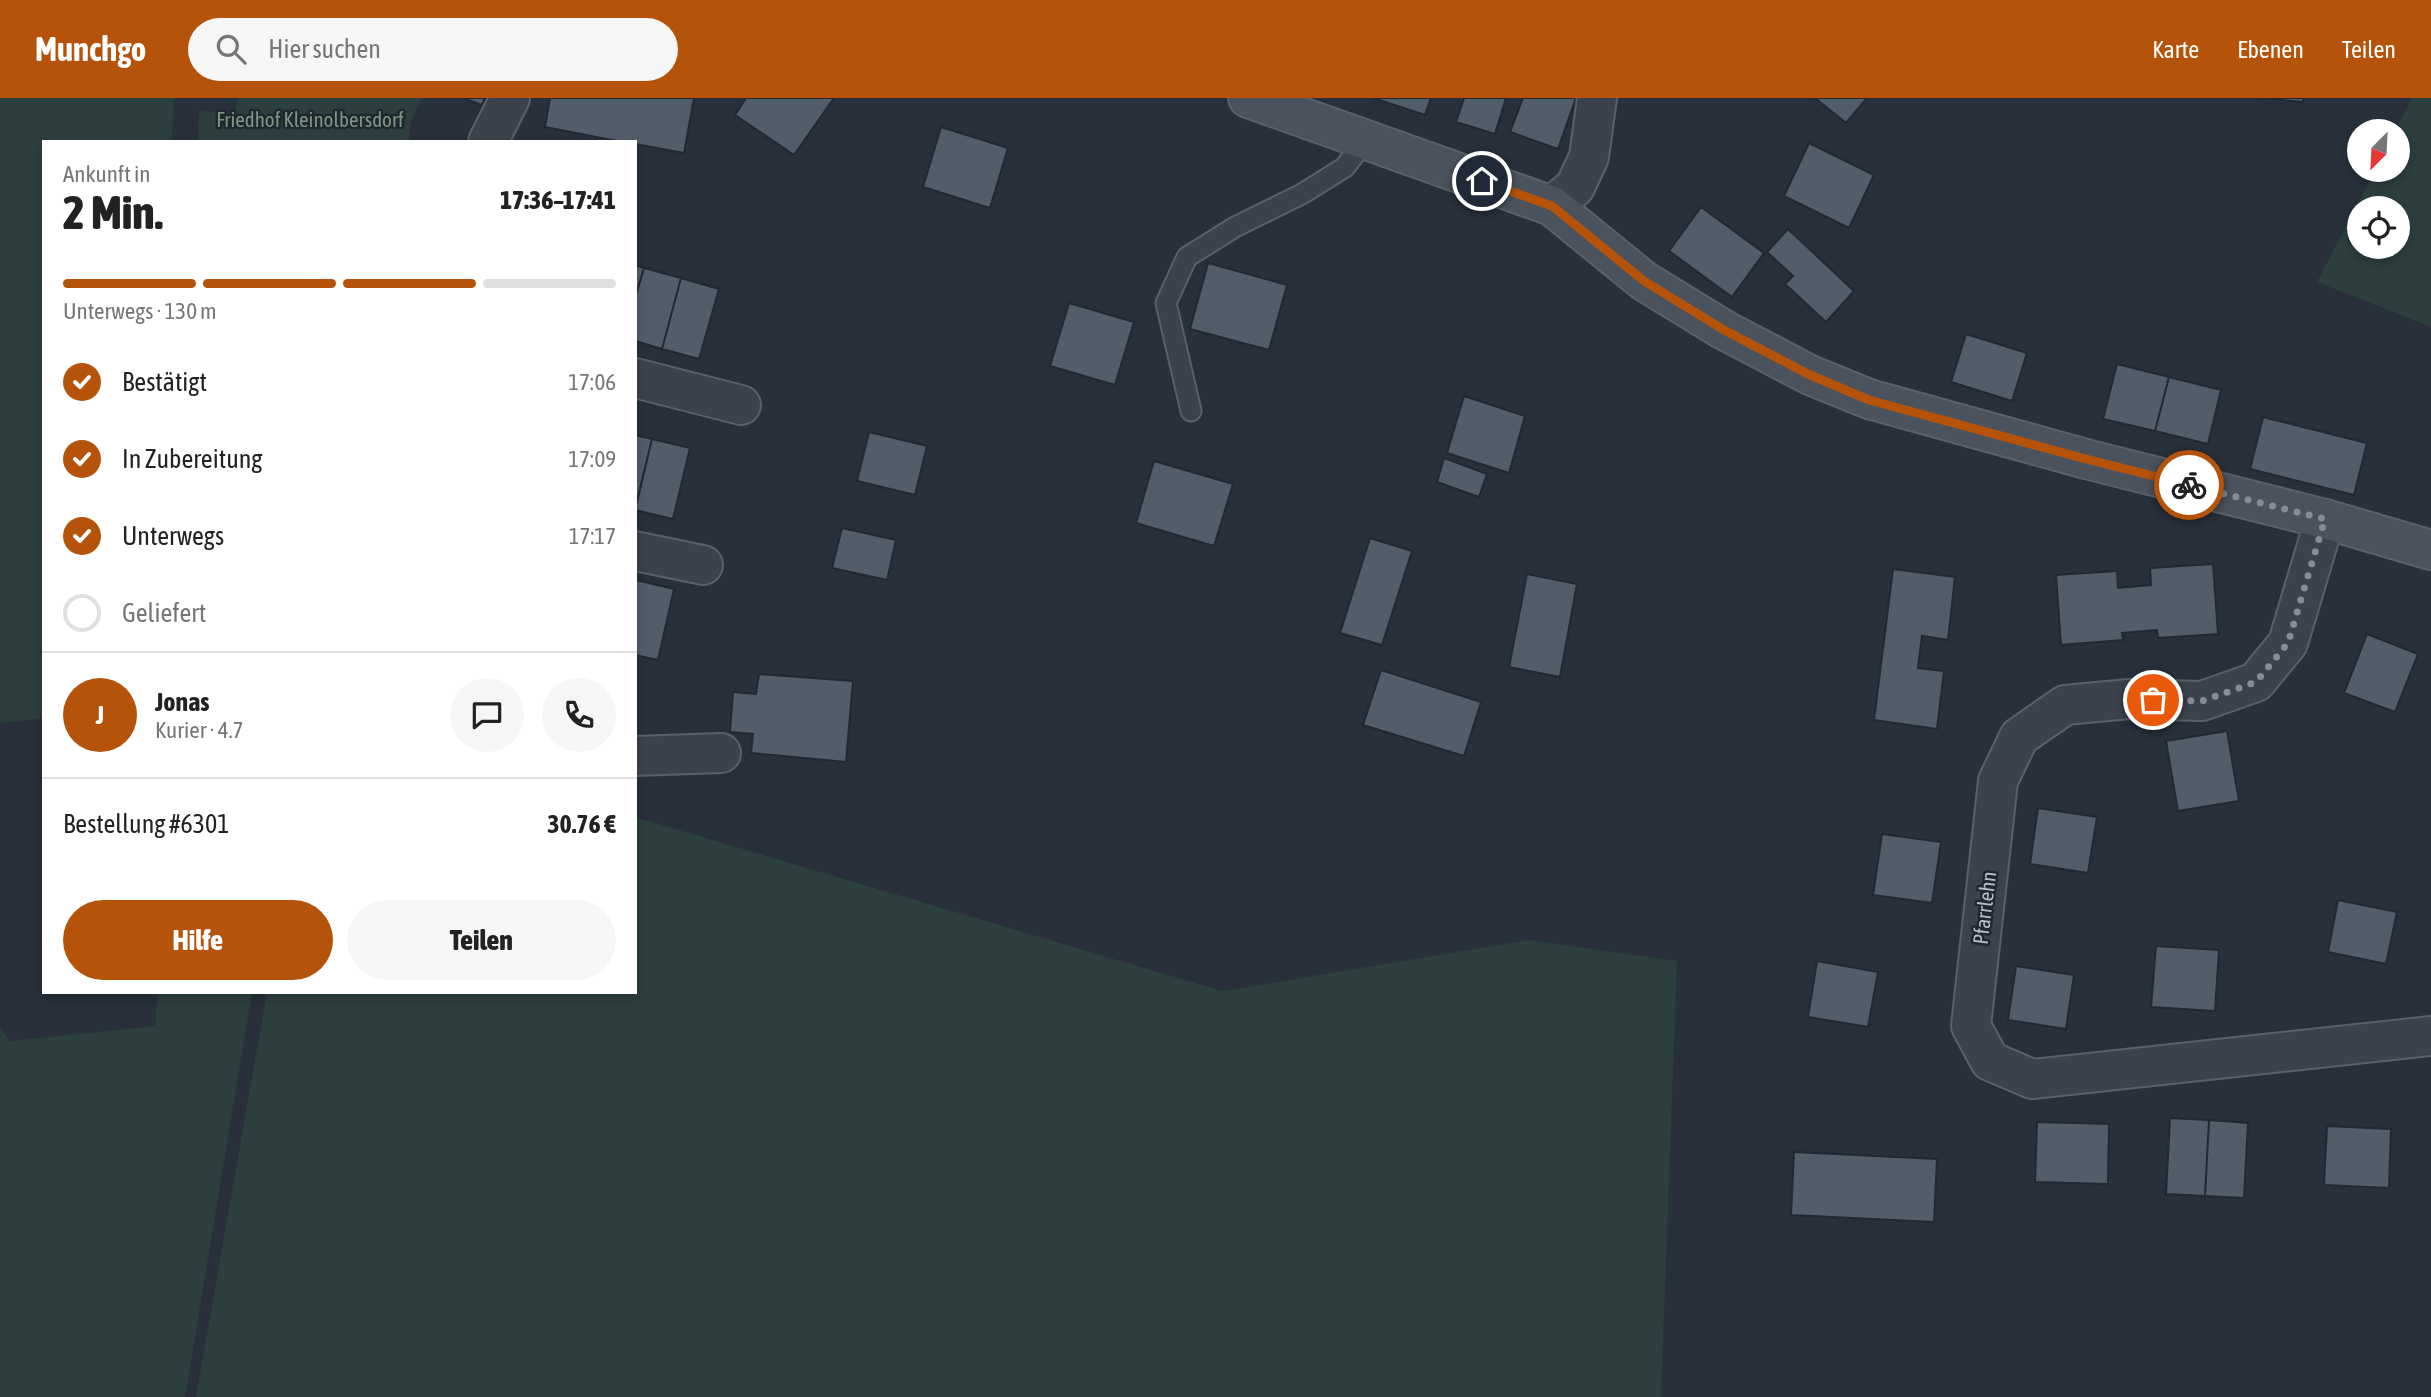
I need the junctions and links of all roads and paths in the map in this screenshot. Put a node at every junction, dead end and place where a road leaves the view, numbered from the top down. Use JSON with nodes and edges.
{"nodes":[{"id":1,"x":510,"y":98,"type":"edge"},
{"id":2,"x":1248,"y":98,"type":"edge"},
{"id":3,"x":1597,"y":98,"type":"edge"},
{"id":4,"x":1366,"y":139,"type":"junction"},
{"id":5,"x":489,"y":140,"type":"edge"},
{"id":6,"x":1552,"y":206,"type":"junction"},
{"id":7,"x":637,"y":379,"type":"edge"},
{"id":8,"x":741,"y":405,"type":"dead end"},
{"id":9,"x":1191,"y":411,"type":"dead end"},
{"id":10,"x":2325,"y":519,"type":"junction"},
{"id":11,"x":2431,"y":550,"type":"edge"},
{"id":12,"x":637,"y":551,"type":"edge"},
{"id":13,"x":703,"y":565,"type":"dead end"},
{"id":14,"x":721,"y":753,"type":"dead end"},
{"id":15,"x":637,"y":756,"type":"edge"},
{"id":16,"x":2431,"y":1036,"type":"edge"}],
"edges":[{"from":1,"to":5,"type":"street"},
{"from":2,"to":4,"type":"street"},
{"from":3,"to":6,"type":"street"},
{"from":4,"to":6,"type":"street"},
{"from":4,"to":9,"type":"lane"},
{"from":6,"to":10,"type":"street"},
{"from":7,"to":8,"type":"street"},
{"from":10,"to":11,"type":"street"},
{"from":10,"to":16,"type":"street","name":"Pfarrlehn"},
{"from":12,"to":13,"type":"street"},
{"from":14,"to":15,"type":"street"}]}
